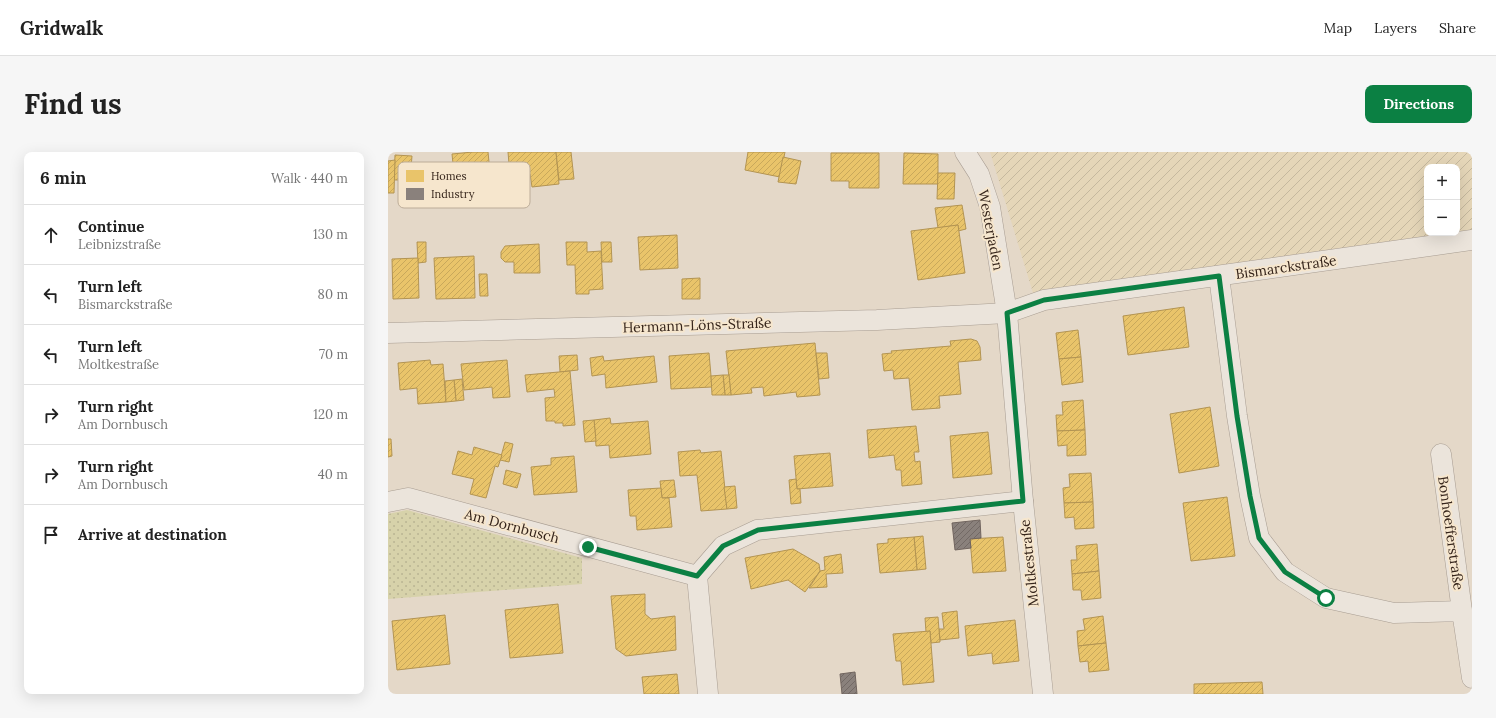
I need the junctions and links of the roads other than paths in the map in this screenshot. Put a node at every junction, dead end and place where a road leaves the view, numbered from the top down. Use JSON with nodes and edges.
{"nodes":[{"id":1,"x":965,"y":152,"type":"edge"},
{"id":2,"x":1472,"y":240,"type":"edge"},
{"id":3,"x":1219,"y":276,"type":"junction"},
{"id":4,"x":1007,"y":313,"type":"junction"},
{"id":5,"x":388,"y":333,"type":"edge"},
{"id":6,"x":1441,"y":454,"type":"dead end"},
{"id":7,"x":1023,"y":501,"type":"junction"},
{"id":8,"x":388,"y":502,"type":"edge"},
{"id":9,"x":697,"y":576,"type":"junction"},
{"id":10,"x":1462,"y":611,"type":"junction"},
{"id":11,"x":1472,"y":678,"type":"edge"},
{"id":12,"x":708,"y":694,"type":"edge"},
{"id":13,"x":1043,"y":694,"type":"edge"}],
"edges":[{"from":1,"to":4,"type":"street","name":"Westerjaden"},
{"from":2,"to":3,"type":"street","name":"Bismarckstraße"},
{"from":3,"to":4,"type":"street","name":"Bismarckstraße"},
{"from":3,"to":10,"type":"street"},
{"from":4,"to":5,"type":"street","name":"Hermann-Löns-Straße"},
{"from":4,"to":7,"type":"street","name":"Moltkestraße"},
{"from":6,"to":10,"type":"street","name":"Bonhoefferstraße"},
{"from":7,"to":9,"type":"street"},
{"from":7,"to":13,"type":"street","name":"Moltkestraße"},
{"from":8,"to":9,"type":"street","name":"Am Dornbusch"},
{"from":9,"to":12,"type":"street"},
{"from":10,"to":11,"type":"street","name":"Bonhoefferstraße"}]}
